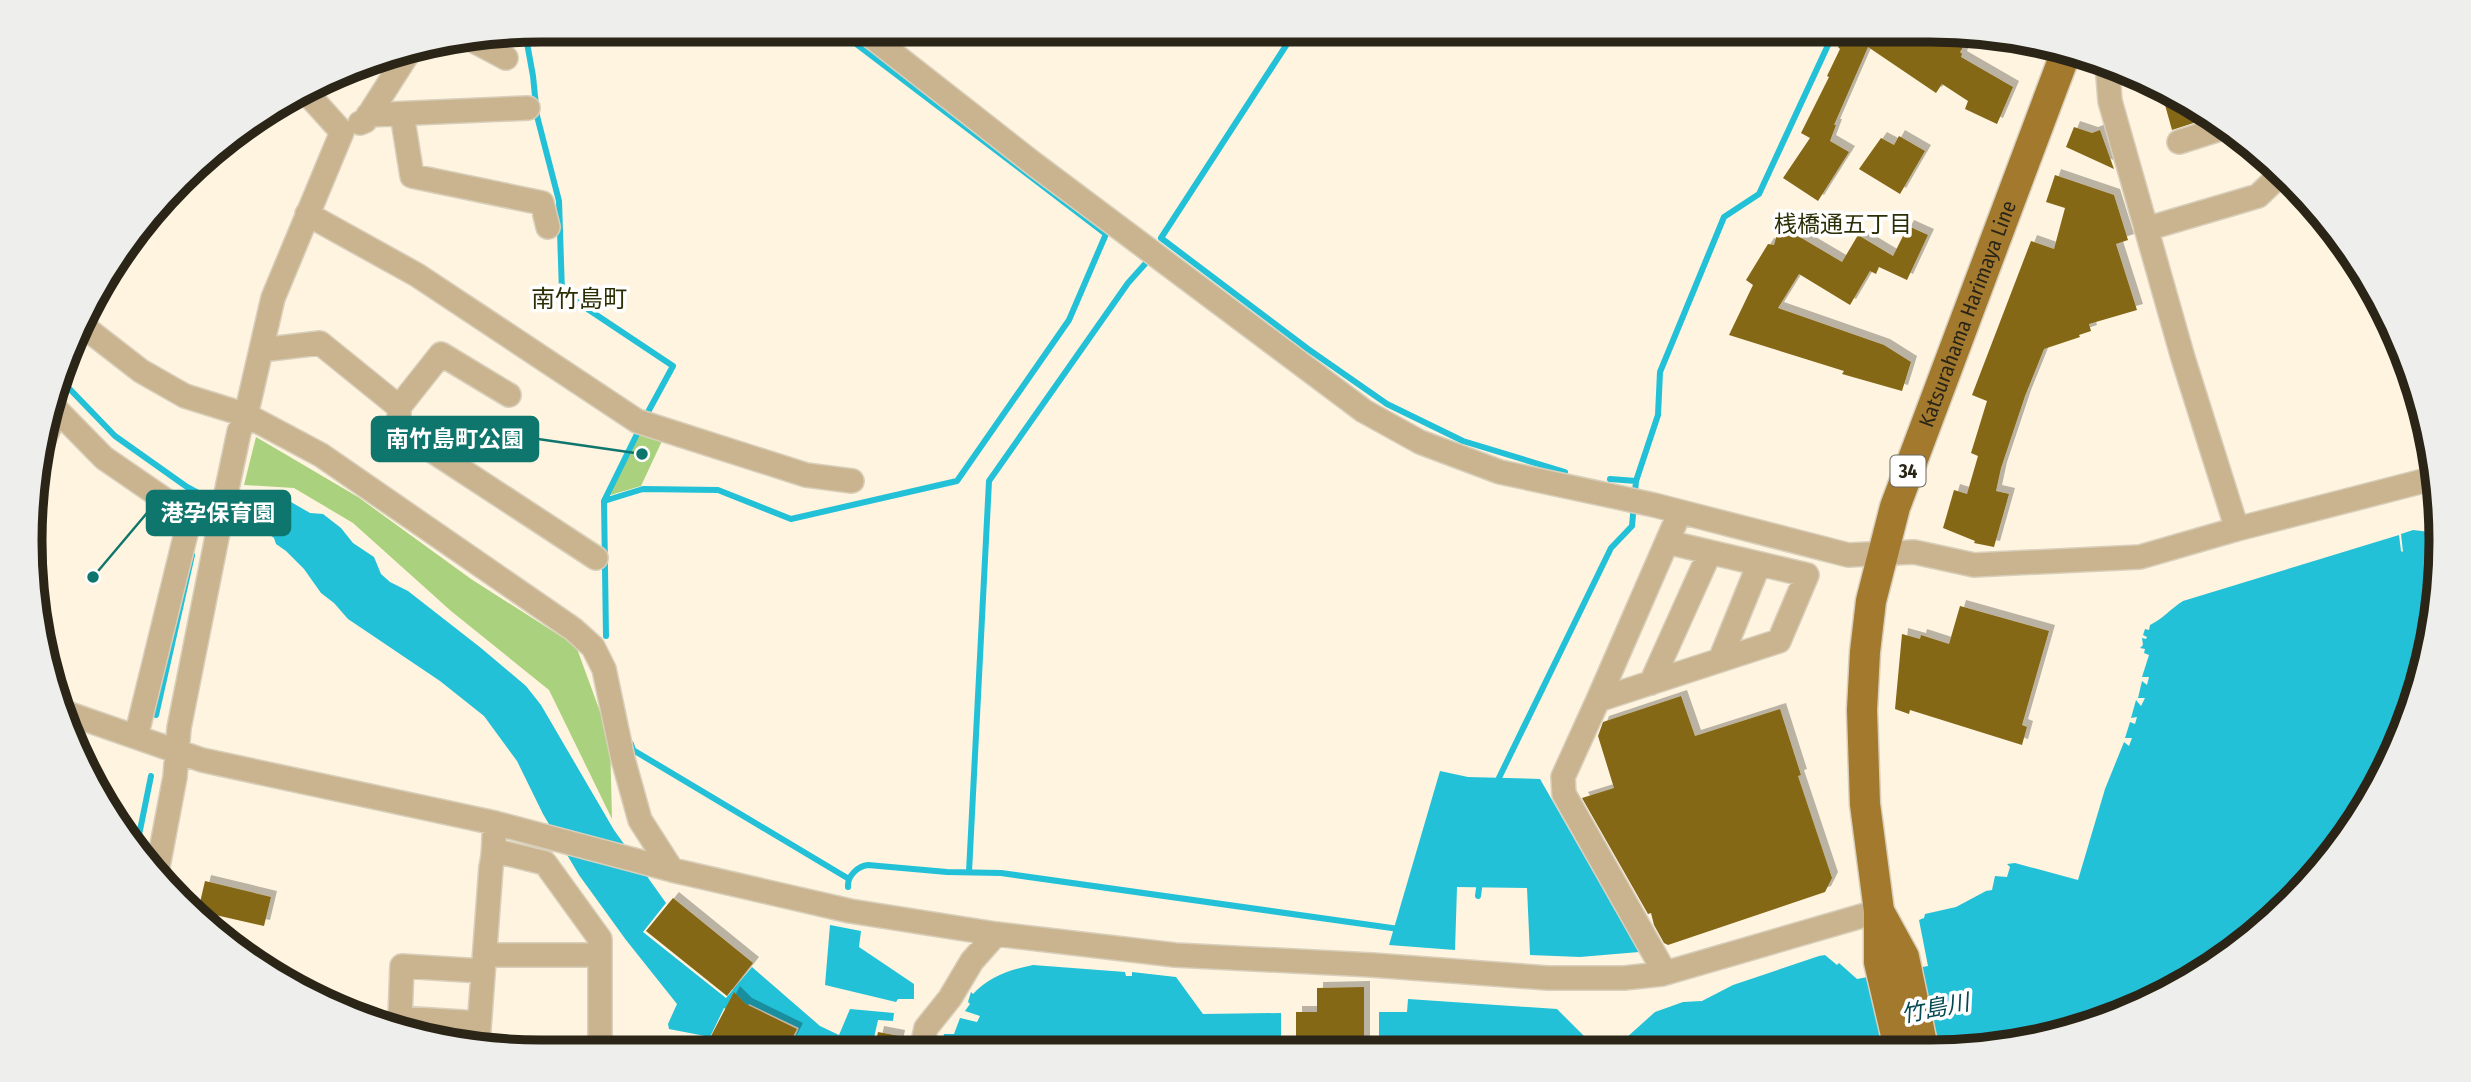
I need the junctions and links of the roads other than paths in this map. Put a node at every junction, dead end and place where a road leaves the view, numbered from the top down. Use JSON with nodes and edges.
{"nodes":[{"id":1,"x":882,"y":42,"type":"edge"},
{"id":2,"x":482,"y":45,"type":"edge"},
{"id":3,"x":506,"y":58,"type":"dead end"},
{"id":4,"x":2063,"y":60,"type":"edge"},
{"id":5,"x":403,"y":62,"type":"edge"},
{"id":6,"x":2106,"y":74,"type":"edge"},
{"id":7,"x":311,"y":98,"type":"edge"},
{"id":8,"x":528,"y":108,"type":"dead end"},
{"id":9,"x":402,"y":114,"type":"junction"},
{"id":10,"x":368,"y":115,"type":"junction"},
{"id":11,"x":2214,"y":131,"type":"edge"},
{"id":12,"x":342,"y":132,"type":"junction"},
{"id":13,"x":2179,"y":142,"type":"dead end"},
{"id":14,"x":2274,"y":180,"type":"edge"},
{"id":15,"x":307,"y":214,"type":"junction"},
{"id":16,"x":548,"y":227,"type":"dead end"},
{"id":17,"x":2146,"y":229,"type":"junction"},
{"id":18,"x":89,"y":330,"type":"edge"},
{"id":19,"x":261,"y":350,"type":"junction"},
{"id":20,"x":509,"y":395,"type":"dead end"},
{"id":21,"x":399,"y":407,"type":"junction"},
{"id":22,"x":59,"y":412,"type":"edge"},
{"id":23,"x":242,"y":423,"type":"junction"},
{"id":24,"x":2425,"y":480,"type":"edge"},
{"id":25,"x":852,"y":481,"type":"dead end"},
{"id":26,"x":1680,"y":512,"type":"junction"},
{"id":27,"x":2237,"y":529,"type":"junction"},
{"id":28,"x":1667,"y":542,"type":"junction"},
{"id":29,"x":1710,"y":552,"type":"junction"},
{"id":30,"x":1882,"y":553,"type":"junction"},
{"id":31,"x":596,"y":558,"type":"dead end"},
{"id":32,"x":1759,"y":564,"type":"junction"},
{"id":33,"x":1720,"y":660,"type":"junction"},
{"id":34,"x":1651,"y":683,"type":"junction"},
{"id":35,"x":1598,"y":700,"type":"junction"},
{"id":36,"x":74,"y":715,"type":"edge"},
{"id":37,"x":136,"y":737,"type":"junction"},
{"id":38,"x":179,"y":752,"type":"junction"},
{"id":39,"x":495,"y":823,"type":"junction"},
{"id":40,"x":496,"y":851,"type":"junction"},
{"id":41,"x":159,"y":861,"type":"edge"},
{"id":42,"x":665,"y":868,"type":"junction"},
{"id":43,"x":1879,"y":911,"type":"junction"},
{"id":44,"x":996,"y":934,"type":"junction"},
{"id":45,"x":600,"y":955,"type":"junction"},
{"id":46,"x":483,"y":963,"type":"junction"},
{"id":47,"x":1894,"y":969,"type":"junction"},
{"id":48,"x":1665,"y":973,"type":"junction"},
{"id":49,"x":478,"y":1032,"type":"edge"},
{"id":50,"x":600,"y":1040,"type":"edge"},
{"id":51,"x":923,"y":1040,"type":"edge"},
{"id":52,"x":1898,"y":1040,"type":"edge"},
{"id":53,"x":1920,"y":1040,"type":"edge"}],
"edges":[{"from":1,"to":26,"type":"street"},
{"from":2,"to":3,"type":"street"},
{"from":4,"to":30,"type":"main road","name":"Katsurahama Harimaya Line","number":"34"},
{"from":5,"to":10,"type":"street"},
{"from":6,"to":17,"type":"street"},
{"from":7,"to":12,"type":"street"},
{"from":8,"to":9,"type":"street"},
{"from":9,"to":10,"type":"street"},
{"from":9,"to":16,"type":"street"},
{"from":10,"to":12,"type":"street"},
{"from":11,"to":13,"type":"street"},
{"from":12,"to":15,"type":"street"},
{"from":14,"to":17,"type":"street"},
{"from":15,"to":19,"type":"street"},
{"from":15,"to":25,"type":"street"},
{"from":17,"to":27,"type":"street"},
{"from":18,"to":23,"type":"street"},
{"from":19,"to":21,"type":"street"},
{"from":19,"to":23,"type":"street"},
{"from":20,"to":21,"type":"street"},
{"from":21,"to":31,"type":"street"},
{"from":22,"to":37,"type":"street"},
{"from":23,"to":38,"type":"street"},
{"from":23,"to":42,"type":"street"},
{"from":24,"to":27,"type":"street"},
{"from":26,"to":28,"type":"street"},
{"from":26,"to":30,"type":"street"},
{"from":27,"to":30,"type":"street"},
{"from":28,"to":29,"type":"street"},
{"from":28,"to":35,"type":"street"},
{"from":29,"to":32,"type":"street"},
{"from":29,"to":34,"type":"street"},
{"from":30,"to":43,"type":"main road","name":"Katsurahama Harimaya Line","number":"34"},
{"from":32,"to":33,"type":"street"},
{"from":32,"to":33,"type":"street"},
{"from":33,"to":34,"type":"street"},
{"from":34,"to":35,"type":"street"},
{"from":35,"to":48,"type":"street"},
{"from":36,"to":37,"type":"street"},
{"from":37,"to":38,"type":"street"},
{"from":38,"to":39,"type":"street"},
{"from":38,"to":41,"type":"street"},
{"from":39,"to":40,"type":"street"},
{"from":39,"to":42,"type":"street"},
{"from":40,"to":45,"type":"street"},
{"from":40,"to":46,"type":"street"},
{"from":42,"to":44,"type":"street"},
{"from":43,"to":47,"type":"main road","name":"Katsurahama Harimaya Line","number":"34"},
{"from":43,"to":48,"type":"street"},
{"from":44,"to":48,"type":"street"},
{"from":44,"to":51,"type":"street"},
{"from":45,"to":46,"type":"street"},
{"from":45,"to":50,"type":"street"},
{"from":46,"to":49,"type":"street"},
{"from":46,"to":49,"type":"street"},
{"from":47,"to":52,"type":"main road","name":"Katsurahama Harimaya Line","number":"34"},
{"from":47,"to":53,"type":"main road","name":"Katsurahama Harimaya Line","number":"34"}]}
